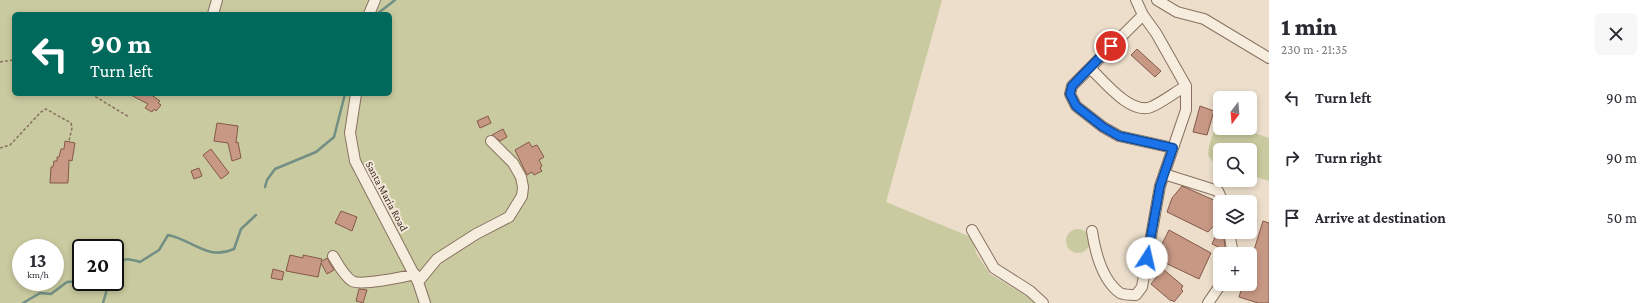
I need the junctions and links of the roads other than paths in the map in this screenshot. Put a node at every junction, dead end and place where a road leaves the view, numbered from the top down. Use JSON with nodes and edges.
{"nodes":[{"id":1,"x":217,"y":0,"type":"edge"},
{"id":2,"x":375,"y":0,"type":"edge"},
{"id":3,"x":1136,"y":0,"type":"edge"},
{"id":4,"x":1158,"y":0,"type":"edge"},
{"id":5,"x":214,"y":12,"type":"edge"},
{"id":6,"x":370,"y":12,"type":"edge"},
{"id":7,"x":1143,"y":15,"type":"junction"},
{"id":8,"x":1269,"y":58,"type":"edge"},
{"id":9,"x":1090,"y":68,"type":"junction"},
{"id":10,"x":1186,"y":86,"type":"junction"},
{"id":11,"x":356,"y":96,"type":"edge"},
{"id":12,"x":491,"y":141,"type":"dead end"},
{"id":13,"x":1173,"y":148,"type":"junction"},
{"id":14,"x":1164,"y":174,"type":"junction"},
{"id":15,"x":1220,"y":195,"type":"edge"},
{"id":16,"x":972,"y":230,"type":"dead end"},
{"id":17,"x":1092,"y":231,"type":"dead end"},
{"id":18,"x":333,"y":256,"type":"dead end"},
{"id":19,"x":417,"y":278,"type":"junction"},
{"id":20,"x":1216,"y":291,"type":"edge"},
{"id":21,"x":425,"y":303,"type":"edge"},
{"id":22,"x":1043,"y":303,"type":"edge"},
{"id":23,"x":1208,"y":303,"type":"edge"}],
"edges":[{"from":1,"to":5,"type":"street"},
{"from":2,"to":6,"type":"street"},
{"from":3,"to":7,"type":"street"},
{"from":4,"to":8,"type":"street"},
{"from":7,"to":9,"type":"street"},
{"from":7,"to":10,"type":"street"},
{"from":9,"to":10,"type":"street"},
{"from":9,"to":13,"type":"street"},
{"from":10,"to":13,"type":"street"},
{"from":11,"to":19,"type":"street","name":"Santa Maria Road"},
{"from":12,"to":19,"type":"street"},
{"from":13,"to":14,"type":"street"},
{"from":14,"to":15,"type":"street"},
{"from":14,"to":17,"type":"street"},
{"from":16,"to":22,"type":"street"},
{"from":18,"to":19,"type":"street"},
{"from":19,"to":21,"type":"street","name":"Santa Maria Road"},
{"from":20,"to":23,"type":"street"}]}
